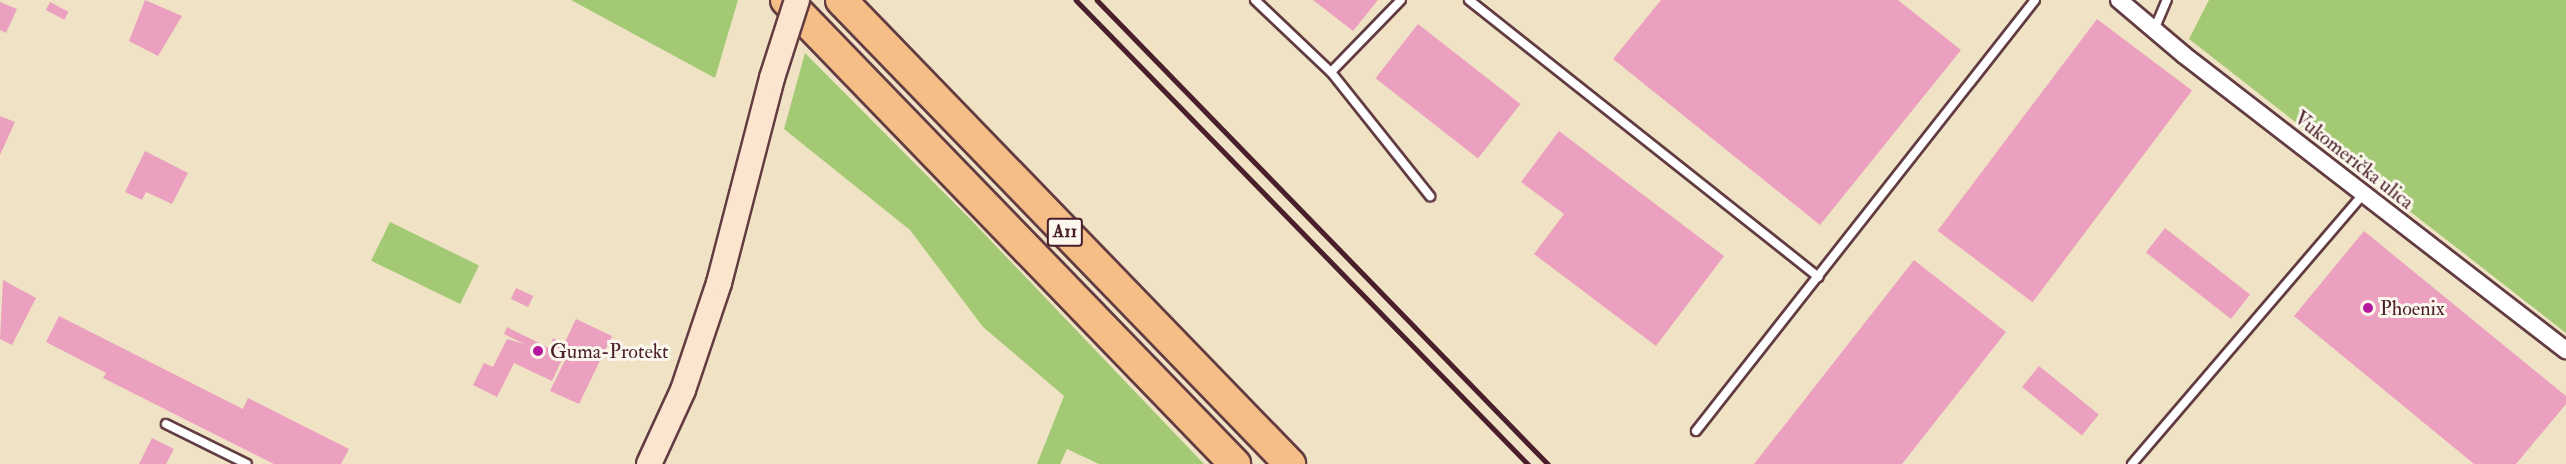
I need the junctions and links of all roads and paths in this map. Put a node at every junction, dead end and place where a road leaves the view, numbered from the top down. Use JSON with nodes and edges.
{"nodes":[{"id":1,"x":786,"y":0,"type":"edge"},
{"id":2,"x":797,"y":0,"type":"edge"},
{"id":3,"x":840,"y":0,"type":"edge"},
{"id":4,"x":1255,"y":0,"type":"edge"},
{"id":5,"x":1401,"y":0,"type":"edge"},
{"id":6,"x":1469,"y":0,"type":"edge"},
{"id":7,"x":2035,"y":0,"type":"edge"},
{"id":8,"x":2119,"y":0,"type":"edge"},
{"id":9,"x":2167,"y":0,"type":"edge"},
{"id":10,"x":2154,"y":30,"type":"junction"},
{"id":11,"x":1331,"y":72,"type":"junction"},
{"id":12,"x":2364,"y":193,"type":"junction"},
{"id":13,"x":1430,"y":196,"type":"dead end"},
{"id":14,"x":1818,"y":277,"type":"junction"},
{"id":15,"x":2566,"y":350,"type":"edge"},
{"id":16,"x":166,"y":424,"type":"dead end"},
{"id":17,"x":1696,"y":431,"type":"dead end"},
{"id":18,"x":247,"y":464,"type":"edge"},
{"id":19,"x":649,"y":464,"type":"edge"},
{"id":20,"x":1235,"y":464,"type":"edge"},
{"id":21,"x":1290,"y":464,"type":"edge"},
{"id":22,"x":2132,"y":464,"type":"edge"}],
"edges":[{"from":1,"to":20,"type":"highway","number":"A11"},
{"from":2,"to":19,"type":"main road","bridge":true},
{"from":3,"to":21,"type":"highway","number":"A11"},
{"from":4,"to":11,"type":"lane"},
{"from":5,"to":11,"type":"lane"},
{"from":6,"to":14,"type":"lane"},
{"from":7,"to":14,"type":"lane"},
{"from":8,"to":10,"type":"street","name":"Vukomerička ulica"},
{"from":9,"to":10,"type":"lane"},
{"from":10,"to":12,"type":"street","name":"Vukomerička ulica"},
{"from":11,"to":13,"type":"lane"},
{"from":12,"to":15,"type":"street","name":"Vukomerička ulica"},
{"from":12,"to":22,"type":"lane"},
{"from":14,"to":17,"type":"lane"},
{"from":16,"to":18,"type":"lane"}]}
